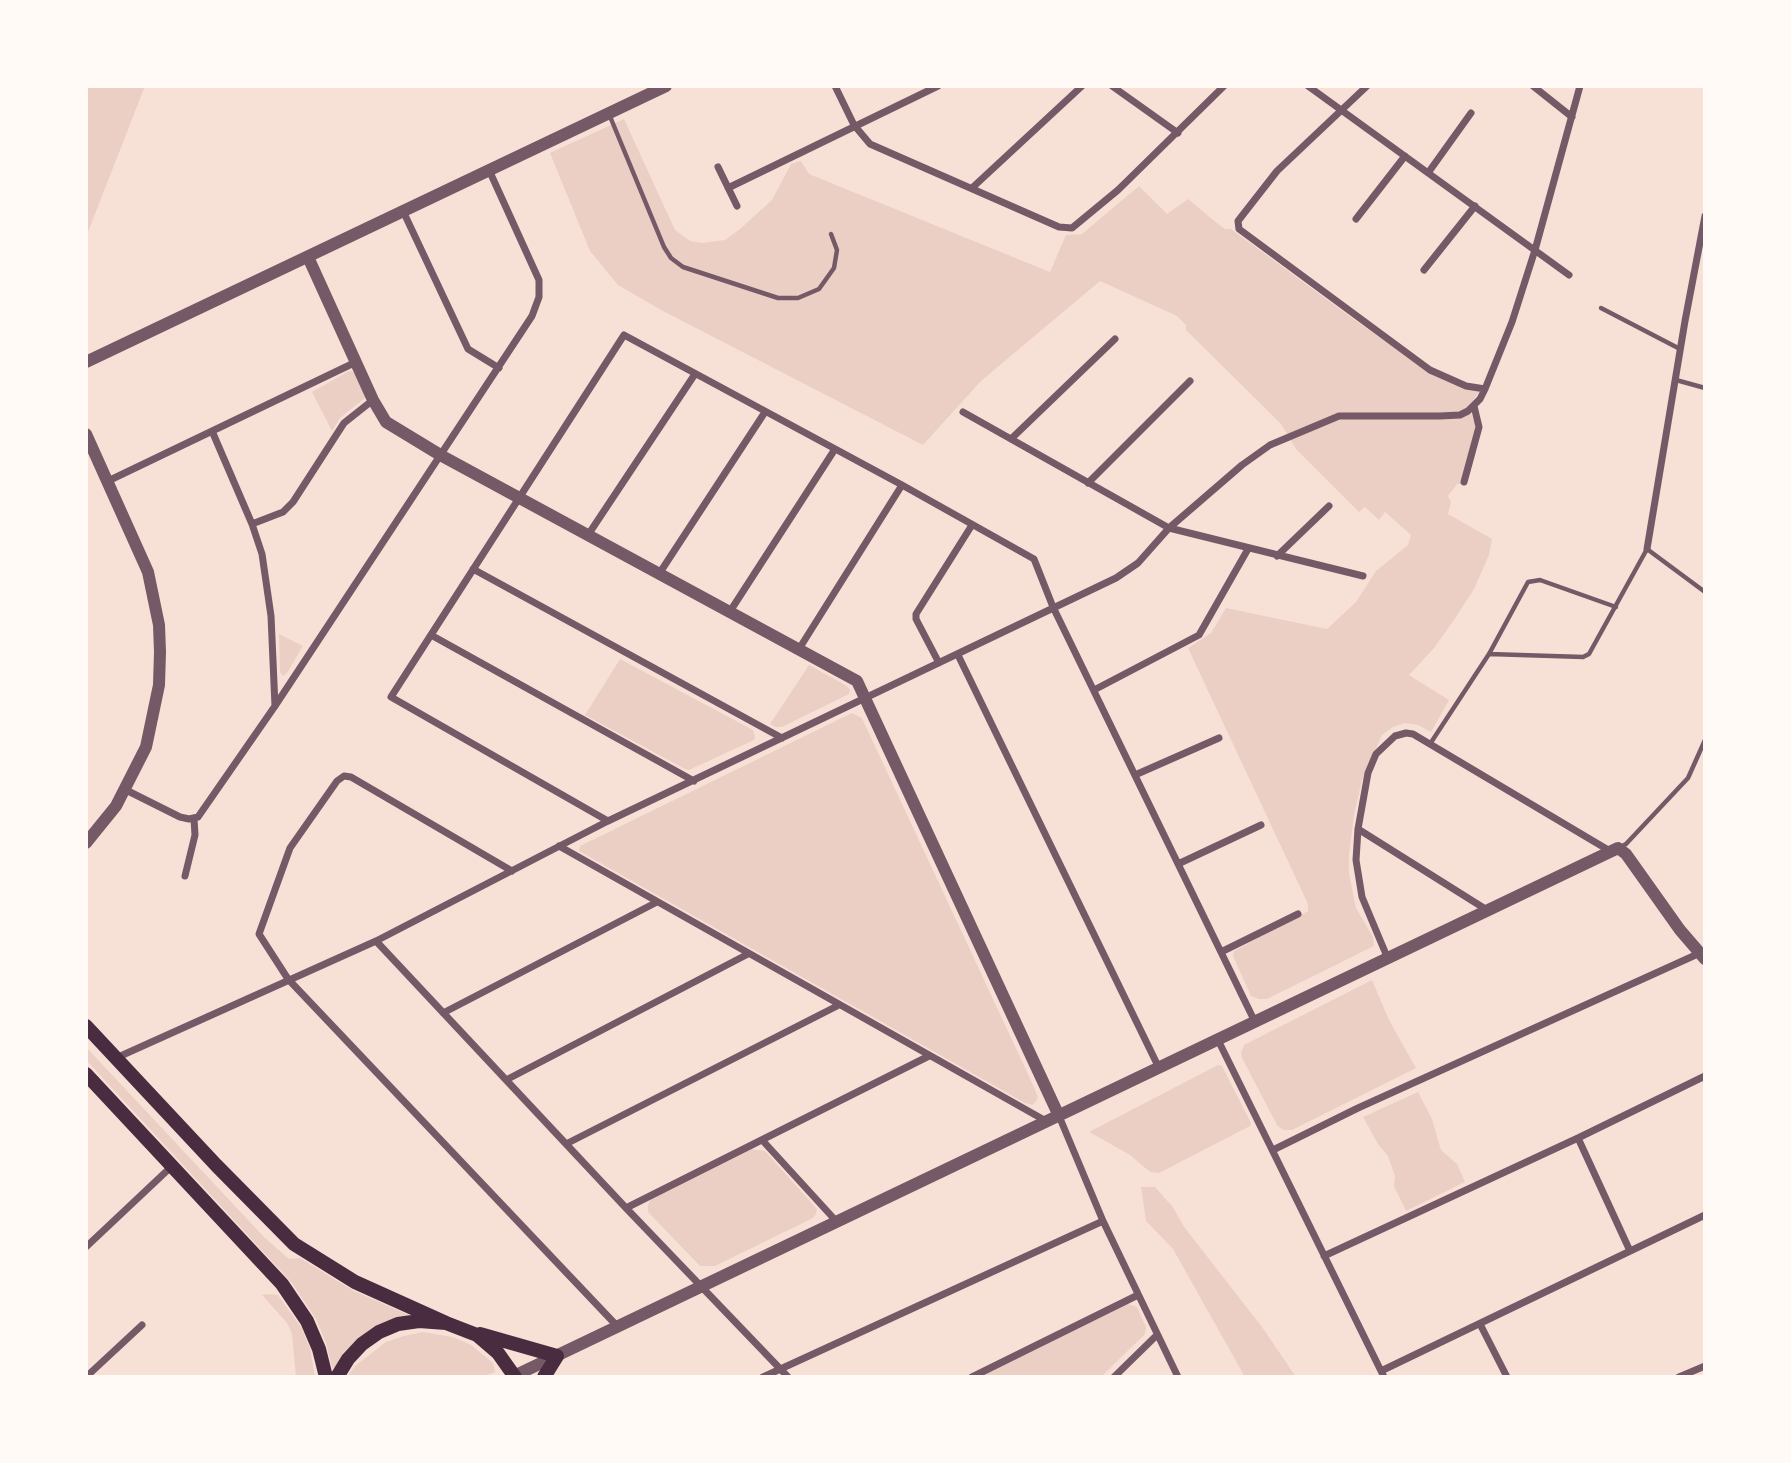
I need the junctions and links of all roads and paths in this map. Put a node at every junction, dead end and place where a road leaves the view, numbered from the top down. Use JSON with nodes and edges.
{"nodes":[{"id":1,"x":666,"y":86,"type":"edge"},
{"id":2,"x":835,"y":86,"type":"edge"},
{"id":3,"x":938,"y":86,"type":"edge"},
{"id":4,"x":1082,"y":86,"type":"edge"},
{"id":5,"x":1112,"y":86,"type":"edge"},
{"id":6,"x":1224,"y":86,"type":"edge"},
{"id":7,"x":1308,"y":86,"type":"edge"},
{"id":8,"x":1367,"y":86,"type":"edge"},
{"id":9,"x":1533,"y":86,"type":"edge"},
{"id":10,"x":1580,"y":86,"type":"edge"},
{"id":11,"x":1342,"y":110,"type":"junction"},
{"id":12,"x":608,"y":113,"type":"junction"},
{"id":13,"x":1471,"y":113,"type":"dead end"},
{"id":14,"x":1572,"y":117,"type":"junction"},
{"id":15,"x":854,"y":125,"type":"junction"},
{"id":16,"x":1178,"y":133,"type":"junction"},
{"id":17,"x":1405,"y":156,"type":"junction"},
{"id":18,"x":718,"y":167,"type":"dead end"},
{"id":19,"x":489,"y":170,"type":"junction"},
{"id":20,"x":1428,"y":173,"type":"junction"},
{"id":21,"x":728,"y":188,"type":"junction"},
{"id":22,"x":972,"y":188,"type":"junction"},
{"id":23,"x":737,"y":206,"type":"dead end"},
{"id":24,"x":1475,"y":206,"type":"junction"},
{"id":25,"x":402,"y":211,"type":"junction"},
{"id":26,"x":1705,"y":216,"type":"edge"},
{"id":27,"x":1356,"y":219,"type":"dead end"},
{"id":28,"x":831,"y":234,"type":"dead end"},
{"id":29,"x":1535,"y":250,"type":"junction"},
{"id":30,"x":308,"y":257,"type":"junction"},
{"id":31,"x":1424,"y":271,"type":"dead end"},
{"id":32,"x":1569,"y":275,"type":"dead end"},
{"id":33,"x":1601,"y":308,"type":"dead end"},
{"id":34,"x":1115,"y":339,"type":"dead end"},
{"id":35,"x":1680,"y":349,"type":"junction"},
{"id":36,"x":86,"y":362,"type":"edge"},
{"id":37,"x":356,"y":362,"type":"junction"},
{"id":38,"x":499,"y":368,"type":"junction"},
{"id":39,"x":695,"y":374,"type":"junction"},
{"id":40,"x":1675,"y":379,"type":"junction"},
{"id":41,"x":1190,"y":381,"type":"dead end"},
{"id":42,"x":1705,"y":388,"type":"edge"},
{"id":43,"x":1485,"y":389,"type":"junction"},
{"id":44,"x":373,"y":400,"type":"junction"},
{"id":45,"x":1474,"y":406,"type":"junction"},
{"id":46,"x":765,"y":412,"type":"junction"},
{"id":47,"x":963,"y":412,"type":"dead end"},
{"id":48,"x":212,"y":431,"type":"junction"},
{"id":49,"x":86,"y":434,"type":"edge"},
{"id":50,"x":1011,"y":439,"type":"junction"},
{"id":51,"x":835,"y":449,"type":"junction"},
{"id":52,"x":442,"y":456,"type":"junction"},
{"id":53,"x":108,"y":481,"type":"junction"},
{"id":54,"x":1464,"y":482,"type":"dead end"},
{"id":55,"x":1088,"y":483,"type":"junction"},
{"id":56,"x":902,"y":485,"type":"junction"},
{"id":57,"x":520,"y":497,"type":"junction"},
{"id":58,"x":1329,"y":506,"type":"dead end"},
{"id":59,"x":252,"y":524,"type":"junction"},
{"id":60,"x":972,"y":525,"type":"junction"},
{"id":61,"x":1169,"y":528,"type":"junction"},
{"id":62,"x":588,"y":535,"type":"junction"},
{"id":63,"x":1248,"y":549,"type":"junction"},
{"id":64,"x":1647,"y":549,"type":"junction"},
{"id":65,"x":1277,"y":556,"type":"junction"},
{"id":66,"x":473,"y":569,"type":"junction"},
{"id":67,"x":659,"y":575,"type":"junction"},
{"id":68,"x":1363,"y":576,"type":"dead end"},
{"id":69,"x":1705,"y":592,"type":"edge"},
{"id":70,"x":1053,"y":607,"type":"junction"},
{"id":71,"x":1616,"y":607,"type":"junction"},
{"id":72,"x":729,"y":612,"type":"junction"},
{"id":73,"x":431,"y":635,"type":"junction"},
{"id":74,"x":799,"y":649,"type":"junction"},
{"id":75,"x":1489,"y":654,"type":"junction"},
{"id":76,"x":958,"y":655,"type":"junction"},
{"id":77,"x":939,"y":663,"type":"junction"},
{"id":78,"x":1094,"y":690,"type":"junction"},
{"id":79,"x":865,"y":697,"type":"junction"},
{"id":80,"x":275,"y":706,"type":"junction"},
{"id":81,"x":782,"y":738,"type":"junction"},
{"id":82,"x":1219,"y":738,"type":"dead end"},
{"id":83,"x":1705,"y":740,"type":"edge"},
{"id":84,"x":1430,"y":744,"type":"junction"},
{"id":85,"x":1135,"y":775,"type":"junction"},
{"id":86,"x":694,"y":781,"type":"junction"},
{"id":87,"x":126,"y":790,"type":"junction"},
{"id":88,"x":194,"y":819,"type":"junction"},
{"id":89,"x":608,"y":821,"type":"junction"},
{"id":90,"x":1261,"y":825,"type":"dead end"},
{"id":91,"x":1358,"y":828,"type":"junction"},
{"id":92,"x":86,"y":843,"type":"edge"},
{"id":93,"x":559,"y":846,"type":"junction"},
{"id":94,"x":1615,"y":850,"type":"junction"},
{"id":95,"x":1178,"y":864,"type":"junction"},
{"id":96,"x":512,"y":871,"type":"junction"},
{"id":97,"x":185,"y":876,"type":"dead end"},
{"id":98,"x":657,"y":902,"type":"junction"},
{"id":99,"x":1488,"y":911,"type":"junction"},
{"id":100,"x":1298,"y":914,"type":"dead end"},
{"id":101,"x":376,"y":940,"type":"junction"},
{"id":102,"x":1221,"y":952,"type":"junction"},
{"id":103,"x":748,"y":954,"type":"junction"},
{"id":104,"x":1703,"y":955,"type":"edge"},
{"id":105,"x":1388,"y":959,"type":"junction"},
{"id":106,"x":288,"y":979,"type":"junction"},
{"id":107,"x":839,"y":1005,"type":"junction"},
{"id":108,"x":443,"y":1013,"type":"junction"},
{"id":109,"x":1255,"y":1022,"type":"junction"},
{"id":110,"x":86,"y":1026,"type":"edge"},
{"id":111,"x":1218,"y":1040,"type":"junction"},
{"id":112,"x":929,"y":1056,"type":"junction"},
{"id":113,"x":116,"y":1059,"type":"junction"},
{"id":114,"x":1159,"y":1068,"type":"junction"},
{"id":115,"x":86,"y":1074,"type":"edge"},
{"id":116,"x":1705,"y":1076,"type":"edge"},
{"id":117,"x":506,"y":1080,"type":"junction"},
{"id":118,"x":1053,"y":1119,"type":"junction"},
{"id":119,"x":1578,"y":1138,"type":"junction"},
{"id":120,"x":764,"y":1140,"type":"junction"},
{"id":121,"x":566,"y":1144,"type":"junction"},
{"id":122,"x":1273,"y":1150,"type":"junction"},
{"id":123,"x":173,"y":1165,"type":"junction"},
{"id":124,"x":626,"y":1208,"type":"junction"},
{"id":125,"x":1705,"y":1215,"type":"edge"},
{"id":126,"x":1103,"y":1221,"type":"junction"},
{"id":127,"x":837,"y":1222,"type":"junction"},
{"id":128,"x":86,"y":1247,"type":"edge"},
{"id":129,"x":1630,"y":1251,"type":"junction"},
{"id":130,"x":1324,"y":1256,"type":"junction"},
{"id":131,"x":701,"y":1287,"type":"junction"},
{"id":132,"x":1139,"y":1295,"type":"junction"},
{"id":133,"x":446,"y":1323,"type":"junction"},
{"id":134,"x":1480,"y":1324,"type":"junction"},
{"id":135,"x":142,"y":1325,"type":"dead end"},
{"id":136,"x":618,"y":1327,"type":"junction"},
{"id":137,"x":468,"y":1331,"type":"junction"},
{"id":138,"x":1157,"y":1335,"type":"junction"},
{"id":139,"x":557,"y":1356,"type":"junction"},
{"id":140,"x":1705,"y":1366,"type":"edge"},
{"id":141,"x":779,"y":1369,"type":"junction"},
{"id":142,"x":1383,"y":1374,"type":"edge"},
{"id":143,"x":86,"y":1377,"type":"edge"},
{"id":144,"x":326,"y":1377,"type":"edge"},
{"id":145,"x":337,"y":1377,"type":"edge"},
{"id":146,"x":514,"y":1377,"type":"edge"},
{"id":147,"x":544,"y":1377,"type":"edge"},
{"id":148,"x":763,"y":1377,"type":"edge"},
{"id":149,"x":788,"y":1377,"type":"edge"},
{"id":150,"x":972,"y":1377,"type":"edge"},
{"id":151,"x":1114,"y":1377,"type":"edge"},
{"id":152,"x":1178,"y":1377,"type":"edge"},
{"id":153,"x":1507,"y":1377,"type":"edge"},
{"id":154,"x":1679,"y":1377,"type":"edge"}],
"edges":[{"from":1,"to":12,"type":"street"},
{"from":2,"to":15,"type":"street"},
{"from":3,"to":15,"type":"street"},
{"from":4,"to":22,"type":"street"},
{"from":5,"to":16,"type":"street"},
{"from":6,"to":16,"type":"street"},
{"from":7,"to":11,"type":"street"},
{"from":8,"to":11,"type":"street"},
{"from":9,"to":14,"type":"street"},
{"from":10,"to":14,"type":"street"},
{"from":11,"to":17,"type":"street"},
{"from":11,"to":43,"type":"street"},
{"from":12,"to":19,"type":"street"},
{"from":12,"to":28,"type":"lane"},
{"from":13,"to":20,"type":"street"},
{"from":14,"to":29,"type":"street"},
{"from":15,"to":21,"type":"street"},
{"from":15,"to":22,"type":"street"},
{"from":16,"to":22,"type":"street"},
{"from":17,"to":20,"type":"street"},
{"from":17,"to":27,"type":"street"},
{"from":18,"to":21,"type":"street"},
{"from":19,"to":25,"type":"street"},
{"from":19,"to":38,"type":"street"},
{"from":20,"to":24,"type":"street"},
{"from":21,"to":23,"type":"street"},
{"from":24,"to":29,"type":"street"},
{"from":24,"to":31,"type":"street"},
{"from":25,"to":30,"type":"street"},
{"from":25,"to":38,"type":"street"},
{"from":26,"to":35,"type":"street"},
{"from":29,"to":32,"type":"street"},
{"from":29,"to":43,"type":"street"},
{"from":30,"to":36,"type":"street"},
{"from":30,"to":37,"type":"street"},
{"from":33,"to":35,"type":"lane"},
{"from":34,"to":50,"type":"street"},
{"from":35,"to":40,"type":"street"},
{"from":37,"to":44,"type":"street"},
{"from":37,"to":48,"type":"street"},
{"from":38,"to":52,"type":"street"},
{"from":39,"to":46,"type":"street"},
{"from":39,"to":57,"type":"street"},
{"from":39,"to":62,"type":"street"},
{"from":40,"to":42,"type":"lane"},
{"from":40,"to":64,"type":"street"},
{"from":41,"to":55,"type":"street"},
{"from":43,"to":45,"type":"street"},
{"from":44,"to":52,"type":"street"},
{"from":44,"to":59,"type":"street"},
{"from":45,"to":54,"type":"street"},
{"from":45,"to":61,"type":"street"},
{"from":46,"to":51,"type":"street"},
{"from":46,"to":67,"type":"street"},
{"from":47,"to":50,"type":"street"},
{"from":48,"to":53,"type":"street"},
{"from":48,"to":59,"type":"street"},
{"from":49,"to":53,"type":"street"},
{"from":50,"to":55,"type":"street"},
{"from":51,"to":56,"type":"street"},
{"from":51,"to":72,"type":"street"},
{"from":52,"to":57,"type":"street"},
{"from":52,"to":80,"type":"street"},
{"from":53,"to":87,"type":"street"},
{"from":55,"to":61,"type":"street"},
{"from":56,"to":60,"type":"street"},
{"from":56,"to":74,"type":"street"},
{"from":57,"to":62,"type":"street"},
{"from":57,"to":66,"type":"street"},
{"from":58,"to":65,"type":"street"},
{"from":59,"to":80,"type":"street"},
{"from":60,"to":70,"type":"street"},
{"from":60,"to":77,"type":"street"},
{"from":61,"to":63,"type":"street"},
{"from":61,"to":70,"type":"street"},
{"from":62,"to":67,"type":"street"},
{"from":63,"to":65,"type":"street"},
{"from":63,"to":78,"type":"street"},
{"from":64,"to":69,"type":"lane"},
{"from":64,"to":71,"type":"lane"},
{"from":65,"to":68,"type":"street"},
{"from":66,"to":73,"type":"street"},
{"from":66,"to":81,"type":"street"},
{"from":67,"to":72,"type":"street"},
{"from":70,"to":76,"type":"street"},
{"from":70,"to":78,"type":"street"},
{"from":71,"to":75,"type":"lane"},
{"from":71,"to":75,"type":"lane"},
{"from":72,"to":74,"type":"street"},
{"from":73,"to":86,"type":"street"},
{"from":73,"to":89,"type":"street"},
{"from":74,"to":79,"type":"street"},
{"from":75,"to":84,"type":"lane"},
{"from":76,"to":77,"type":"street"},
{"from":76,"to":114,"type":"street"},
{"from":77,"to":79,"type":"street"},
{"from":78,"to":85,"type":"street"},
{"from":79,"to":81,"type":"street"},
{"from":79,"to":118,"type":"street"},
{"from":80,"to":88,"type":"street"},
{"from":81,"to":86,"type":"street"},
{"from":82,"to":85,"type":"street"},
{"from":83,"to":94,"type":"lane"},
{"from":84,"to":91,"type":"street"},
{"from":84,"to":94,"type":"street"},
{"from":85,"to":95,"type":"street"},
{"from":86,"to":89,"type":"street"},
{"from":87,"to":88,"type":"street"},
{"from":87,"to":92,"type":"street"},
{"from":88,"to":97,"type":"street"},
{"from":89,"to":93,"type":"street"},
{"from":90,"to":95,"type":"street"},
{"from":91,"to":99,"type":"street"},
{"from":91,"to":105,"type":"street"},
{"from":93,"to":96,"type":"street"},
{"from":93,"to":98,"type":"street"},
{"from":94,"to":99,"type":"street"},
{"from":94,"to":104,"type":"street"},
{"from":95,"to":102,"type":"street"},
{"from":96,"to":101,"type":"street"},
{"from":96,"to":106,"type":"street"},
{"from":98,"to":103,"type":"street"},
{"from":98,"to":108,"type":"street"},
{"from":99,"to":105,"type":"street"},
{"from":100,"to":102,"type":"street"},
{"from":101,"to":106,"type":"street"},
{"from":101,"to":108,"type":"street"},
{"from":102,"to":109,"type":"street"},
{"from":103,"to":107,"type":"street"},
{"from":103,"to":117,"type":"street"},
{"from":104,"to":122,"type":"street"},
{"from":105,"to":109,"type":"street"},
{"from":106,"to":113,"type":"street"},
{"from":106,"to":136,"type":"street"},
{"from":107,"to":112,"type":"street"},
{"from":107,"to":121,"type":"street"},
{"from":108,"to":117,"type":"street"},
{"from":109,"to":111,"type":"street"},
{"from":110,"to":113,"type":"main road"},
{"from":111,"to":114,"type":"street"},
{"from":111,"to":122,"type":"street"},
{"from":112,"to":118,"type":"street"},
{"from":112,"to":120,"type":"street"},
{"from":113,"to":133,"type":"main road"},
{"from":114,"to":118,"type":"street"},
{"from":115,"to":123,"type":"main road"},
{"from":116,"to":119,"type":"street"},
{"from":117,"to":121,"type":"street"},
{"from":118,"to":126,"type":"street"},
{"from":118,"to":127,"type":"street"},
{"from":119,"to":129,"type":"street"},
{"from":119,"to":130,"type":"street"},
{"from":120,"to":124,"type":"street"},
{"from":120,"to":127,"type":"street"},
{"from":121,"to":124,"type":"street"},
{"from":122,"to":130,"type":"street"},
{"from":123,"to":128,"type":"street"},
{"from":123,"to":144,"type":"main road"},
{"from":124,"to":131,"type":"street"},
{"from":125,"to":129,"type":"street"},
{"from":126,"to":132,"type":"street"},
{"from":126,"to":141,"type":"street"},
{"from":127,"to":131,"type":"street"},
{"from":129,"to":134,"type":"street"},
{"from":130,"to":142,"type":"street"},
{"from":131,"to":136,"type":"street"},
{"from":131,"to":141,"type":"street"},
{"from":132,"to":138,"type":"street"},
{"from":132,"to":150,"type":"street"},
{"from":133,"to":137,"type":"main road"},
{"from":133,"to":145,"type":"main road"},
{"from":134,"to":142,"type":"street"},
{"from":134,"to":153,"type":"street"},
{"from":135,"to":143,"type":"street"},
{"from":136,"to":139,"type":"street"},
{"from":137,"to":139,"type":"main road"},
{"from":137,"to":146,"type":"main road"},
{"from":138,"to":151,"type":"street"},
{"from":138,"to":152,"type":"street"},
{"from":139,"to":146,"type":"street"},
{"from":139,"to":147,"type":"main road"},
{"from":140,"to":154,"type":"street"},
{"from":141,"to":148,"type":"street"},
{"from":141,"to":149,"type":"street"}]}
